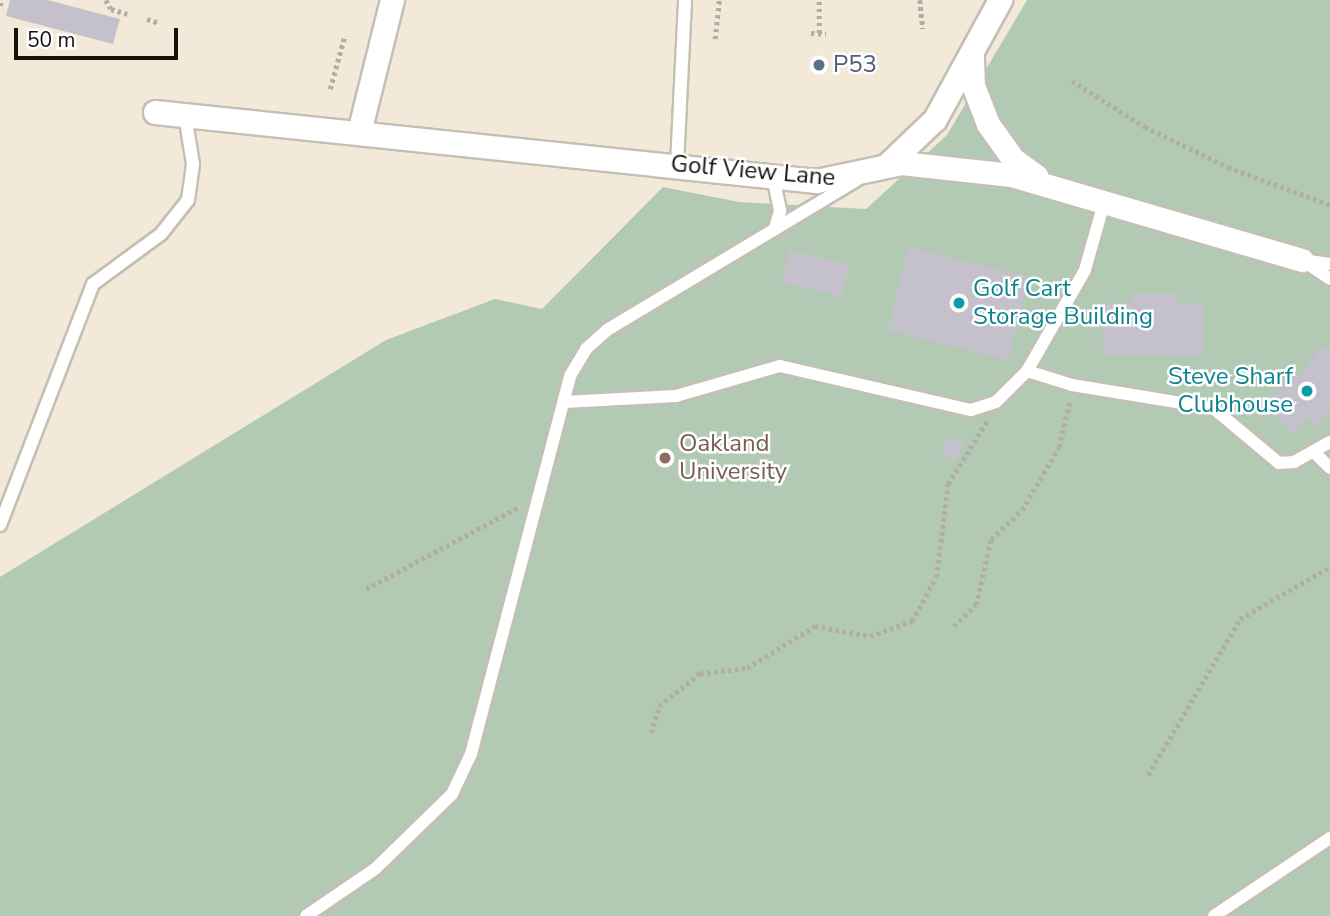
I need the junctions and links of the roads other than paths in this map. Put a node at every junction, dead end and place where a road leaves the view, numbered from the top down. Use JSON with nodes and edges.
{"nodes":[{"id":1,"x":392,"y":0,"type":"edge"},
{"id":2,"x":685,"y":0,"type":"edge"},
{"id":3,"x":992,"y":5,"type":"edge"},
{"id":4,"x":972,"y":52,"type":"junction"},
{"id":5,"x":155,"y":112,"type":"dead end"},
{"id":6,"x":186,"y":115,"type":"junction"},
{"id":7,"x":359,"y":132,"type":"junction"},
{"id":8,"x":677,"y":165,"type":"junction"},
{"id":9,"x":879,"y":168,"type":"junction"},
{"id":10,"x":773,"y":177,"type":"junction"},
{"id":11,"x":1053,"y":183,"type":"junction"},
{"id":12,"x":1105,"y":199,"type":"junction"},
{"id":13,"x":775,"y":229,"type":"junction"},
{"id":14,"x":1302,"y":260,"type":"junction"},
{"id":15,"x":1330,"y":264,"type":"edge"},
{"id":16,"x":1330,"y":279,"type":"edge"},
{"id":17,"x":1027,"y":371,"type":"junction"},
{"id":18,"x":564,"y":402,"type":"junction"},
{"id":19,"x":1330,"y":442,"type":"edge"},
{"id":20,"x":1315,"y":453,"type":"junction"},
{"id":21,"x":1330,"y":468,"type":"edge"},
{"id":22,"x":0,"y":525,"type":"edge"},
{"id":23,"x":1330,"y":838,"type":"edge"},
{"id":24,"x":306,"y":916,"type":"edge"},
{"id":25,"x":1214,"y":916,"type":"edge"}],
"edges":[{"from":1,"to":7,"type":"street"},
{"from":2,"to":8,"type":"lane"},
{"from":3,"to":4,"type":"street"},
{"from":4,"to":9,"type":"street"},
{"from":4,"to":11,"type":"street"},
{"from":5,"to":6,"type":"street","name":"Golf View Lane"},
{"from":6,"to":7,"type":"street","name":"Golf View Lane"},
{"from":6,"to":22,"type":"lane"},
{"from":7,"to":8,"type":"street","name":"Golf View Lane"},
{"from":8,"to":10,"type":"street","name":"Golf View Lane"},
{"from":9,"to":10,"type":"street","name":"Golf View Lane"},
{"from":9,"to":11,"type":"street","name":"Golf View Lane"},
{"from":9,"to":13,"type":"lane"},
{"from":10,"to":13,"type":"lane"},
{"from":11,"to":12,"type":"street","name":"Golf View Lane"},
{"from":12,"to":14,"type":"street","name":"Golf View Lane"},
{"from":12,"to":17,"type":"lane"},
{"from":13,"to":18,"type":"lane"},
{"from":14,"to":15,"type":"lane"},
{"from":14,"to":16,"type":"lane"},
{"from":17,"to":18,"type":"lane"},
{"from":17,"to":20,"type":"lane"},
{"from":18,"to":24,"type":"lane"},
{"from":19,"to":20,"type":"lane"},
{"from":20,"to":21,"type":"lane"},
{"from":23,"to":25,"type":"lane"}]}
